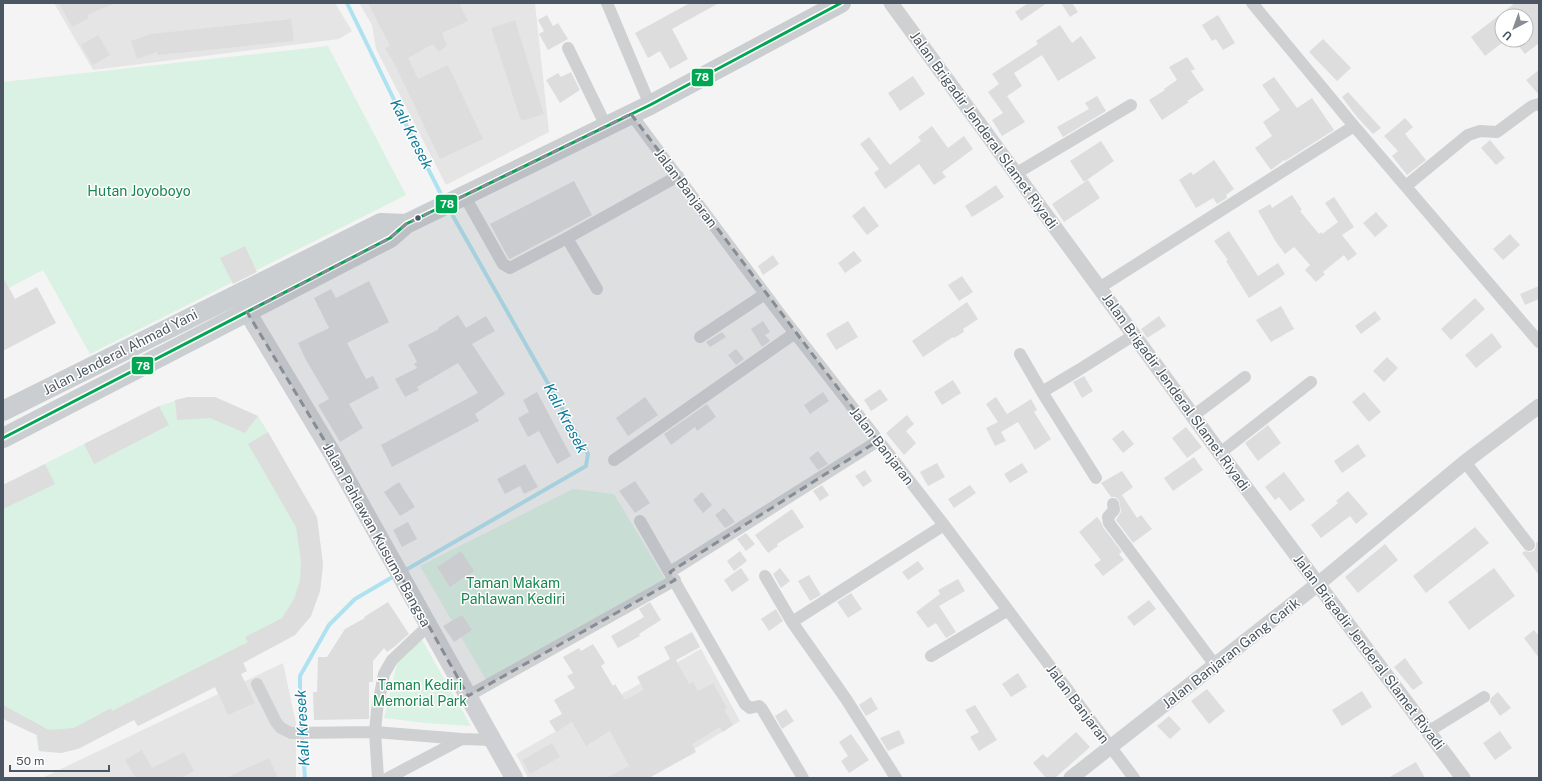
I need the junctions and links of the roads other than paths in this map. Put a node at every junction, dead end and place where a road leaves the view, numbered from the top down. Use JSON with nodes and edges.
{"nodes":[{"id":1,"x":607,"y":3,"type":"edge"},
{"id":2,"x":841,"y":3,"type":"edge"},
{"id":3,"x":891,"y":3,"type":"edge"},
{"id":4,"x":1252,"y":3,"type":"edge"},
{"id":5,"x":568,"y":48,"type":"dead end"},
{"id":6,"x":1539,"y":104,"type":"edge"},
{"id":7,"x":650,"y":105,"type":"junction"},
{"id":8,"x":1131,"y":105,"type":"dead end"},
{"id":9,"x":631,"y":114,"type":"junction"},
{"id":10,"x":606,"y":126,"type":"junction"},
{"id":11,"x":1354,"y":126,"type":"junction"},
{"id":12,"x":1016,"y":174,"type":"junction"},
{"id":13,"x":678,"y":176,"type":"junction"},
{"id":14,"x":1406,"y":186,"type":"junction"},
{"id":15,"x":458,"y":198,"type":"junction"},
{"id":16,"x":406,"y":224,"type":"junction"},
{"id":17,"x":567,"y":238,"type":"junction"},
{"id":18,"x":1099,"y":288,"type":"junction"},
{"id":19,"x":598,"y":289,"type":"dead end"},
{"id":20,"x":237,"y":293,"type":"junction"},
{"id":21,"x":765,"y":294,"type":"junction"},
{"id":22,"x":247,"y":312,"type":"junction"},
{"id":23,"x":795,"y":333,"type":"junction"},
{"id":24,"x":1134,"y":335,"type":"junction"},
{"id":25,"x":700,"y":337,"type":"dead end"},
{"id":26,"x":1539,"y":342,"type":"edge"},
{"id":27,"x":1020,"y":354,"type":"dead end"},
{"id":28,"x":1245,"y":378,"type":"dead end"},
{"id":29,"x":1311,"y":382,"type":"dead end"},
{"id":30,"x":1042,"y":392,"type":"junction"},
{"id":31,"x":34,"y":395,"type":"junction"},
{"id":32,"x":1539,"y":406,"type":"edge"},
{"id":33,"x":3,"y":411,"type":"edge"},
{"id":34,"x":1193,"y":416,"type":"junction"},
{"id":35,"x":44,"y":418,"type":"junction"},
{"id":36,"x":3,"y":438,"type":"edge"},
{"id":37,"x":878,"y":440,"type":"junction"},
{"id":38,"x":1220,"y":453,"type":"junction"},
{"id":39,"x":614,"y":460,"type":"dead end"},
{"id":40,"x":1465,"y":462,"type":"junction"},
{"id":41,"x":1096,"y":478,"type":"dead end"},
{"id":42,"x":1113,"y":504,"type":"dead end"},
{"id":43,"x":640,"y":521,"type":"dead end"},
{"id":44,"x":944,"y":525,"type":"junction"},
{"id":45,"x":1529,"y":545,"type":"dead end"},
{"id":46,"x":672,"y":576,"type":"junction"},
{"id":47,"x":765,"y":576,"type":"dead end"},
{"id":48,"x":1318,"y":584,"type":"junction"},
{"id":49,"x":1008,"y":610,"type":"junction"},
{"id":50,"x":792,"y":622,"type":"junction"},
{"id":51,"x":428,"y":626,"type":"junction"},
{"id":52,"x":931,"y":656,"type":"dead end"},
{"id":53,"x":1215,"y":665,"type":"junction"},
{"id":54,"x":256,"y":684,"type":"dead end"},
{"id":55,"x":468,"y":696,"type":"junction"},
{"id":56,"x":1484,"y":697,"type":"dead end"},
{"id":57,"x":1429,"y":731,"type":"junction"},
{"id":58,"x":375,"y":732,"type":"junction"},
{"id":59,"x":462,"y":739,"type":"junction"},
{"id":60,"x":493,"y":740,"type":"junction"},
{"id":61,"x":1110,"y":747,"type":"junction"},
{"id":62,"x":378,"y":778,"type":"edge"},
{"id":63,"x":388,"y":778,"type":"edge"},
{"id":64,"x":514,"y":778,"type":"edge"},
{"id":65,"x":803,"y":778,"type":"edge"},
{"id":66,"x":896,"y":778,"type":"edge"},
{"id":67,"x":1071,"y":778,"type":"edge"},
{"id":68,"x":1134,"y":778,"type":"edge"},
{"id":69,"x":1463,"y":778,"type":"edge"}],
"edges":[{"from":1,"to":7,"type":"street"},
{"from":2,"to":7,"type":"main road","name":"Jalan Jenderal Ahmad Yani"},
{"from":3,"to":12,"type":"street","name":"Jalan Brigadir Jenderal Slamet Riyadi"},
{"from":4,"to":11,"type":"street"},
{"from":5,"to":10,"type":"street"},
{"from":6,"to":14,"type":"street"},
{"from":7,"to":9,"type":"main road","name":"Jalan Jenderal Ahmad Yani"},
{"from":8,"to":12,"type":"street"},
{"from":9,"to":10,"type":"main road","name":"Jalan Jenderal Ahmad Yani"},
{"from":9,"to":13,"type":"street","name":"Jalan Banjaran"},
{"from":10,"to":15,"type":"main road","name":"Jalan Jenderal Ahmad Yani"},
{"from":11,"to":14,"type":"street"},
{"from":11,"to":18,"type":"street"},
{"from":12,"to":18,"type":"street","name":"Jalan Brigadir Jenderal Slamet Riyadi"},
{"from":13,"to":17,"type":"street"},
{"from":13,"to":21,"type":"street","name":"Jalan Banjaran"},
{"from":14,"to":26,"type":"street"},
{"from":15,"to":16,"type":"main road","name":"Jalan Jenderal Ahmad Yani"},
{"from":15,"to":17,"type":"street"},
{"from":16,"to":20,"type":"main road","name":"Jalan Jenderal Ahmad Yani"},
{"from":16,"to":22,"type":"main road","name":"Jalan Jenderal Ahmad Yani"},
{"from":17,"to":19,"type":"street"},
{"from":18,"to":24,"type":"street","name":"Jalan Brigadir Jenderal Slamet Riyadi"},
{"from":20,"to":22,"type":"main road","name":"Jalan Pahlawan Kusuma Bangsa"},
{"from":20,"to":31,"type":"main road","name":"Jalan Jenderal Ahmad Yani"},
{"from":21,"to":23,"type":"street","name":"Jalan Banjaran"},
{"from":21,"to":25,"type":"street"},
{"from":22,"to":35,"type":"main road","name":"Jalan Jenderal Ahmad Yani"},
{"from":22,"to":51,"type":"main road","name":"Jalan Pahlawan Kusuma Bangsa"},
{"from":23,"to":37,"type":"street","name":"Jalan Banjaran"},
{"from":23,"to":39,"type":"street"},
{"from":24,"to":30,"type":"street"},
{"from":24,"to":34,"type":"street","name":"Jalan Brigadir Jenderal Slamet Riyadi"},
{"from":27,"to":30,"type":"street"},
{"from":28,"to":34,"type":"street"},
{"from":29,"to":38,"type":"street"},
{"from":30,"to":41,"type":"street"},
{"from":31,"to":33,"type":"main road","name":"Jalan Jenderal Ahmad Yani"},
{"from":31,"to":35,"type":"main road"},
{"from":32,"to":40,"type":"street","name":"Jalan Banjaran Gang Carik"},
{"from":34,"to":38,"type":"street","name":"Jalan Brigadir Jenderal Slamet Riyadi"},
{"from":35,"to":36,"type":"main road","name":"Jalan Jenderal Ahmad Yani"},
{"from":37,"to":44,"type":"street","name":"Jalan Banjaran"},
{"from":37,"to":46,"type":"street"},
{"from":38,"to":48,"type":"street","name":"Jalan Brigadir Jenderal Slamet Riyadi"},
{"from":40,"to":45,"type":"street"},
{"from":40,"to":48,"type":"street","name":"Jalan Banjaran Gang Carik"},
{"from":42,"to":53,"type":"street"},
{"from":43,"to":46,"type":"street"},
{"from":44,"to":49,"type":"street","name":"Jalan Banjaran"},
{"from":44,"to":50,"type":"street"},
{"from":46,"to":55,"type":"street"},
{"from":46,"to":65,"type":"street"},
{"from":47,"to":50,"type":"street"},
{"from":48,"to":53,"type":"street","name":"Jalan Banjaran Gang Carik"},
{"from":48,"to":57,"type":"street","name":"Jalan Brigadir Jenderal Slamet Riyadi"},
{"from":49,"to":52,"type":"street"},
{"from":49,"to":61,"type":"street","name":"Jalan Banjaran"},
{"from":50,"to":66,"type":"street"},
{"from":51,"to":55,"type":"main road","name":"Jalan Pahlawan Kusuma Bangsa"},
{"from":51,"to":58,"type":"street"},
{"from":53,"to":61,"type":"street","name":"Jalan Banjaran Gang Carik"},
{"from":54,"to":58,"type":"street"},
{"from":55,"to":60,"type":"main road","name":"Jalan Pahlawan Kusuma Bangsa"},
{"from":56,"to":57,"type":"street"},
{"from":57,"to":69,"type":"street","name":"Jalan Brigadir Jenderal Slamet Riyadi"},
{"from":58,"to":59,"type":"street"},
{"from":58,"to":62,"type":"street"},
{"from":59,"to":60,"type":"street"},
{"from":59,"to":63,"type":"street"},
{"from":60,"to":64,"type":"main road","name":"Jalan Pahlawan Kusuma Bangsa"},
{"from":61,"to":67,"type":"street","name":"Jalan Banjaran Gang Carik"},
{"from":61,"to":68,"type":"street","name":"Jalan Banjaran"}]}
